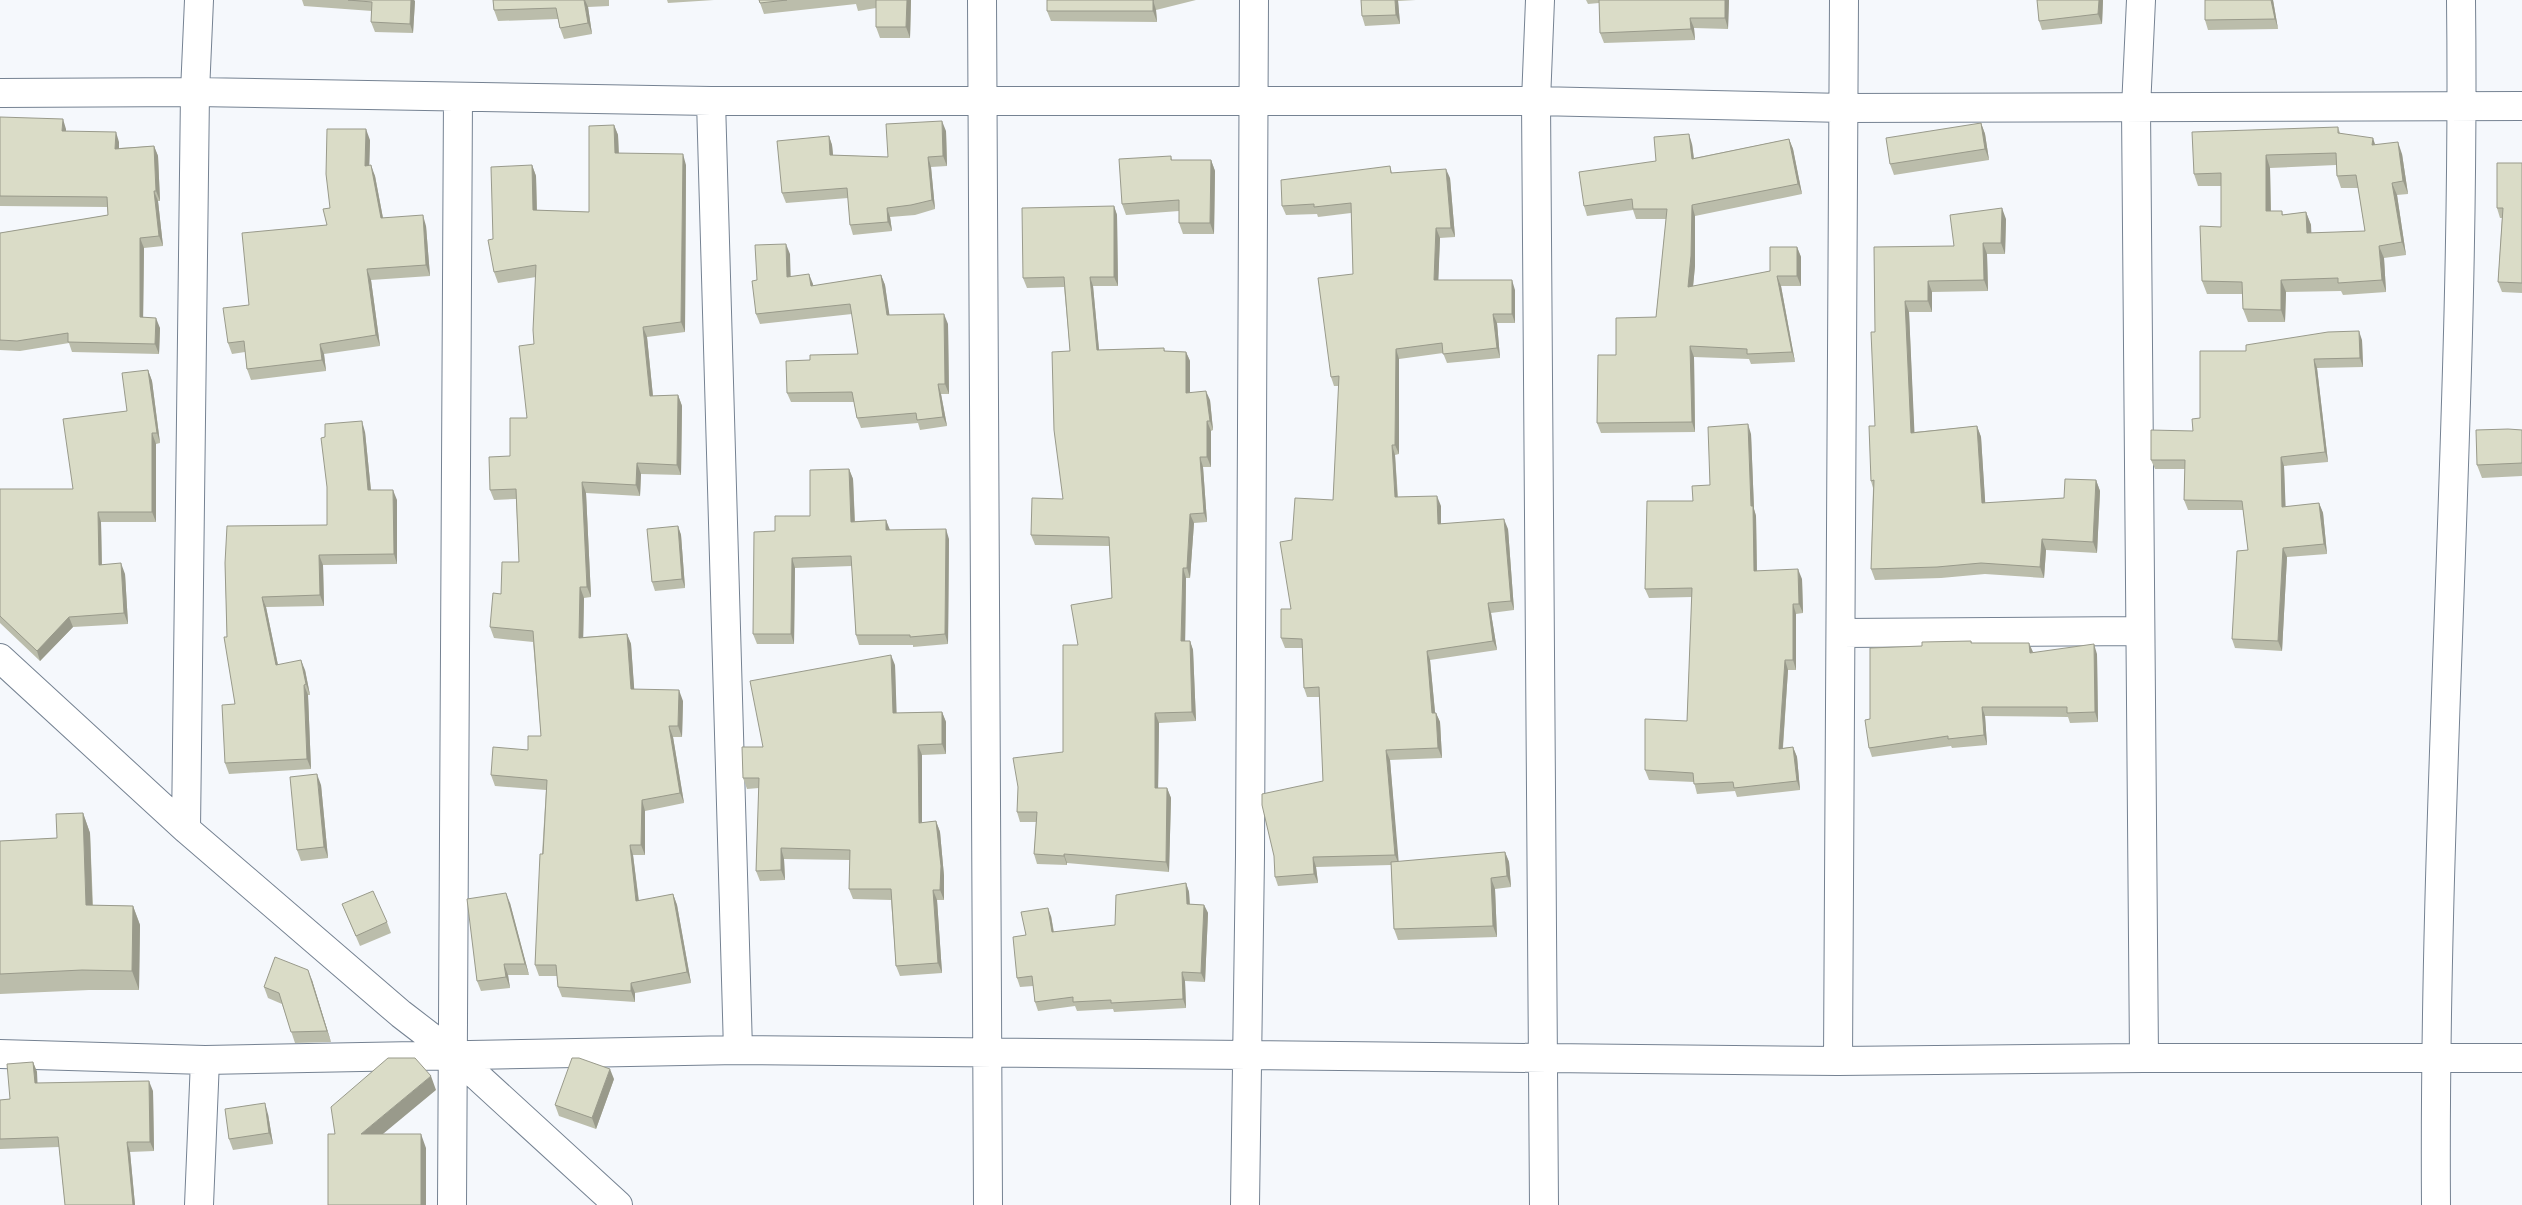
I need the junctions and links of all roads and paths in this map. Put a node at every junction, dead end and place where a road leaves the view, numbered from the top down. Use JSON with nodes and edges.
{"nodes":[{"id":1,"x":200,"y":0,"type":"edge"},
{"id":2,"x":982,"y":0,"type":"edge"},
{"id":3,"x":1254,"y":0,"type":"edge"},
{"id":4,"x":1540,"y":0,"type":"edge"},
{"id":5,"x":1844,"y":0,"type":"edge"},
{"id":6,"x":2140,"y":0,"type":"edge"},
{"id":7,"x":2460,"y":0,"type":"edge"},
{"id":8,"x":196,"y":92,"type":"junction"},
{"id":9,"x":0,"y":93,"type":"edge"},
{"id":10,"x":458,"y":97,"type":"junction"},
{"id":11,"x":711,"y":101,"type":"junction"},
{"id":12,"x":983,"y":101,"type":"junction"},
{"id":13,"x":1254,"y":101,"type":"junction"},
{"id":14,"x":1536,"y":101,"type":"junction"},
{"id":15,"x":2462,"y":106,"type":"junction"},
{"id":16,"x":2522,"y":106,"type":"edge"},
{"id":17,"x":1844,"y":108,"type":"junction"},
{"id":18,"x":2136,"y":108,"type":"junction"},
{"id":19,"x":2140,"y":631,"type":"junction"},
{"id":20,"x":1841,"y":633,"type":"junction"},
{"id":21,"x":0,"y":658,"type":"edge"},
{"id":22,"x":186,"y":829,"type":"junction"},
{"id":23,"x":738,"y":1050,"type":"junction"},
{"id":24,"x":986,"y":1053,"type":"junction"},
{"id":25,"x":0,"y":1054,"type":"edge"},
{"id":26,"x":453,"y":1054,"type":"junction"},
{"id":27,"x":1248,"y":1055,"type":"junction"},
{"id":28,"x":1544,"y":1058,"type":"junction"},
{"id":29,"x":2144,"y":1058,"type":"junction"},
{"id":30,"x":2435,"y":1058,"type":"junction"},
{"id":31,"x":2522,"y":1058,"type":"edge"},
{"id":32,"x":205,"y":1060,"type":"junction"},
{"id":33,"x":1838,"y":1061,"type":"junction"},
{"id":34,"x":199,"y":1205,"type":"edge"},
{"id":35,"x":452,"y":1205,"type":"edge"},
{"id":36,"x":618,"y":1205,"type":"edge"},
{"id":37,"x":988,"y":1205,"type":"edge"},
{"id":38,"x":1246,"y":1205,"type":"edge"},
{"id":39,"x":1544,"y":1205,"type":"edge"},
{"id":40,"x":2436,"y":1205,"type":"edge"}],
"edges":[{"from":1,"to":8,"type":"street"},
{"from":2,"to":12,"type":"street"},
{"from":3,"to":13,"type":"street"},
{"from":4,"to":14,"type":"street"},
{"from":5,"to":17,"type":"street"},
{"from":6,"to":18,"type":"street"},
{"from":7,"to":15,"type":"street"},
{"from":8,"to":9,"type":"street"},
{"from":8,"to":10,"type":"street"},
{"from":8,"to":22,"type":"street"},
{"from":10,"to":11,"type":"street"},
{"from":10,"to":26,"type":"street"},
{"from":11,"to":12,"type":"street"},
{"from":11,"to":23,"type":"street"},
{"from":12,"to":13,"type":"street"},
{"from":12,"to":24,"type":"street"},
{"from":13,"to":14,"type":"street"},
{"from":13,"to":27,"type":"street"},
{"from":14,"to":17,"type":"street"},
{"from":14,"to":28,"type":"street"},
{"from":15,"to":16,"type":"street"},
{"from":15,"to":18,"type":"street"},
{"from":15,"to":30,"type":"street"},
{"from":17,"to":18,"type":"street"},
{"from":17,"to":20,"type":"street"},
{"from":18,"to":19,"type":"street"},
{"from":19,"to":20,"type":"street"},
{"from":19,"to":29,"type":"street"},
{"from":20,"to":33,"type":"street"},
{"from":21,"to":22,"type":"street"},
{"from":22,"to":26,"type":"street"},
{"from":23,"to":24,"type":"street"},
{"from":23,"to":26,"type":"street"},
{"from":24,"to":27,"type":"street"},
{"from":24,"to":37,"type":"street"},
{"from":25,"to":32,"type":"street"},
{"from":26,"to":32,"type":"street"},
{"from":26,"to":35,"type":"street"},
{"from":26,"to":36,"type":"street"},
{"from":27,"to":28,"type":"street"},
{"from":27,"to":38,"type":"street"},
{"from":28,"to":33,"type":"street"},
{"from":28,"to":39,"type":"street"},
{"from":29,"to":30,"type":"street"},
{"from":29,"to":33,"type":"street"},
{"from":30,"to":31,"type":"street"},
{"from":30,"to":40,"type":"street"},
{"from":32,"to":34,"type":"street"}]}
